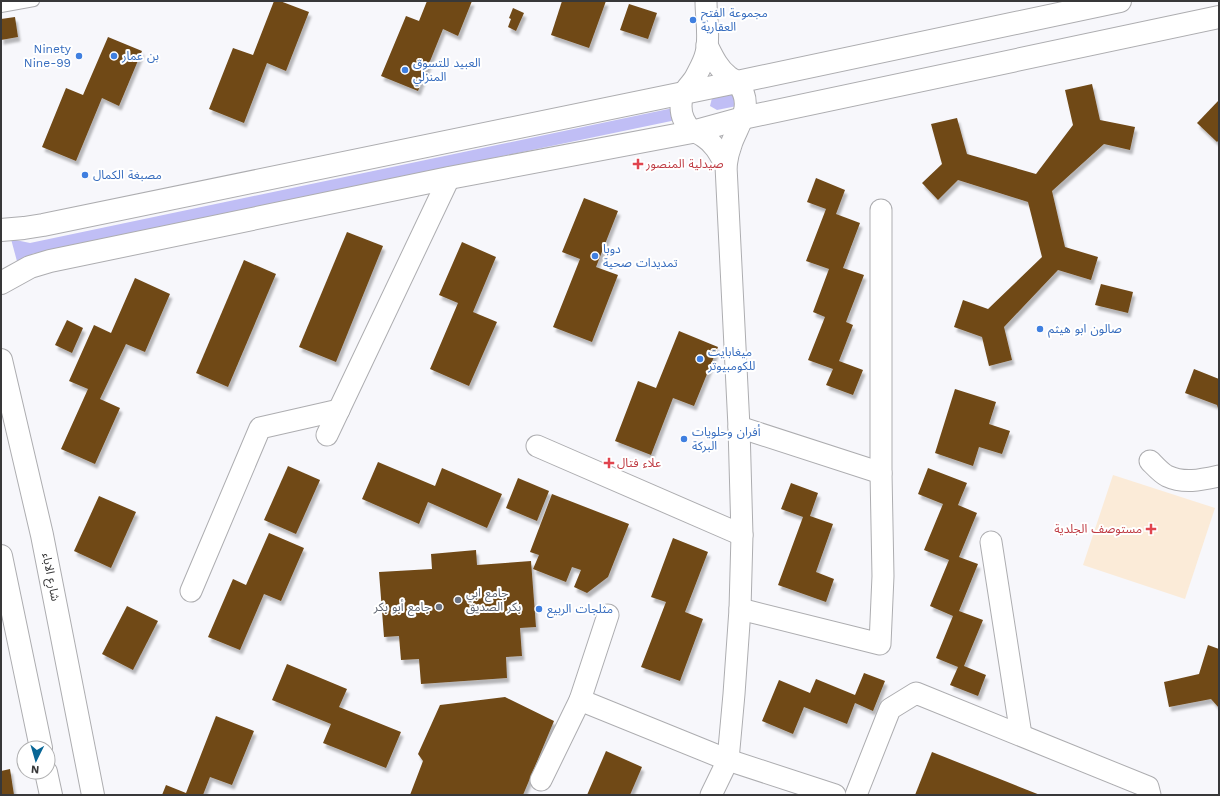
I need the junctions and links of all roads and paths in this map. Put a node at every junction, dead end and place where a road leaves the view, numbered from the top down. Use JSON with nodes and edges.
{"nodes":[{"id":1,"x":34,"y":1,"type":"edge"},
{"id":2,"x":706,"y":1,"type":"edge"},
{"id":3,"x":1120,"y":1,"type":"edge"},
{"id":4,"x":1,"y":7,"type":"edge"},
{"id":5,"x":1219,"y":17,"type":"edge"},
{"id":6,"x":707,"y":45,"type":"junction"},
{"id":7,"x":737,"y":82,"type":"junction"},
{"id":8,"x":684,"y":93,"type":"junction"},
{"id":9,"x":743,"y":118,"type":"junction"},
{"id":10,"x":692,"y":132,"type":"junction"},
{"id":11,"x":726,"y":166,"type":"junction"},
{"id":12,"x":449,"y":178,"type":"junction"},
{"id":13,"x":881,"y":210,"type":"dead end"},
{"id":14,"x":1,"y":230,"type":"edge"},
{"id":15,"x":1,"y":283,"type":"edge"},
{"id":16,"x":1,"y":360,"type":"edge"},
{"id":17,"x":338,"y":410,"type":"junction"},
{"id":18,"x":738,"y":427,"type":"junction"},
{"id":19,"x":327,"y":435,"type":"dead end"},
{"id":20,"x":537,"y":446,"type":"dead end"},
{"id":21,"x":1150,"y":461,"type":"dead end"},
{"id":22,"x":881,"y":473,"type":"junction"},
{"id":23,"x":1219,"y":476,"type":"edge"},
{"id":24,"x":742,"y":535,"type":"junction"},
{"id":25,"x":990,"y":542,"type":"dead end"},
{"id":26,"x":1,"y":556,"type":"edge"},
{"id":27,"x":192,"y":591,"type":"dead end"},
{"id":28,"x":740,"y":609,"type":"junction"},
{"id":29,"x":608,"y":615,"type":"dead end"},
{"id":30,"x":580,"y":700,"type":"junction"},
{"id":31,"x":1021,"y":736,"type":"junction"},
{"id":32,"x":39,"y":740,"type":"edge"},
{"id":33,"x":728,"y":760,"type":"junction"},
{"id":34,"x":48,"y":780,"type":"edge"},
{"id":35,"x":541,"y":780,"type":"dead end"},
{"id":36,"x":51,"y":795,"type":"edge"},
{"id":37,"x":93,"y":795,"type":"edge"},
{"id":38,"x":711,"y":795,"type":"edge"},
{"id":39,"x":835,"y":795,"type":"edge"},
{"id":40,"x":856,"y":795,"type":"edge"},
{"id":41,"x":1150,"y":795,"type":"edge"}],
"edges":[{"from":1,"to":4,"type":"lane"},
{"from":2,"to":6,"type":"street"},
{"from":3,"to":7,"type":"main road"},
{"from":5,"to":9,"type":"main road"},
{"from":6,"to":7,"type":"street"},
{"from":6,"to":8,"type":"street"},
{"from":7,"to":8,"type":"main road"},
{"from":7,"to":9,"type":"street"},
{"from":8,"to":10,"type":"street"},
{"from":8,"to":14,"type":"main road"},
{"from":9,"to":10,"type":"main road"},
{"from":9,"to":11,"type":"street"},
{"from":10,"to":11,"type":"street"},
{"from":10,"to":12,"type":"main road"},
{"from":11,"to":18,"type":"street"},
{"from":12,"to":15,"type":"main road"},
{"from":12,"to":17,"type":"street"},
{"from":13,"to":22,"type":"street"},
{"from":16,"to":37,"type":"main road","name":"شارع الاباء"},
{"from":17,"to":19,"type":"street"},
{"from":17,"to":27,"type":"street"},
{"from":18,"to":22,"type":"street"},
{"from":18,"to":24,"type":"street"},
{"from":20,"to":24,"type":"street"},
{"from":21,"to":23,"type":"street"},
{"from":22,"to":28,"type":"street"},
{"from":24,"to":28,"type":"street"},
{"from":25,"to":31,"type":"street"},
{"from":26,"to":32,"type":"main road"},
{"from":28,"to":33,"type":"street"},
{"from":29,"to":30,"type":"street"},
{"from":30,"to":33,"type":"street"},
{"from":30,"to":35,"type":"street"},
{"from":31,"to":40,"type":"street"},
{"from":31,"to":41,"type":"street"},
{"from":33,"to":38,"type":"street"},
{"from":33,"to":39,"type":"street"},
{"from":34,"to":36,"type":"main road"}]}
